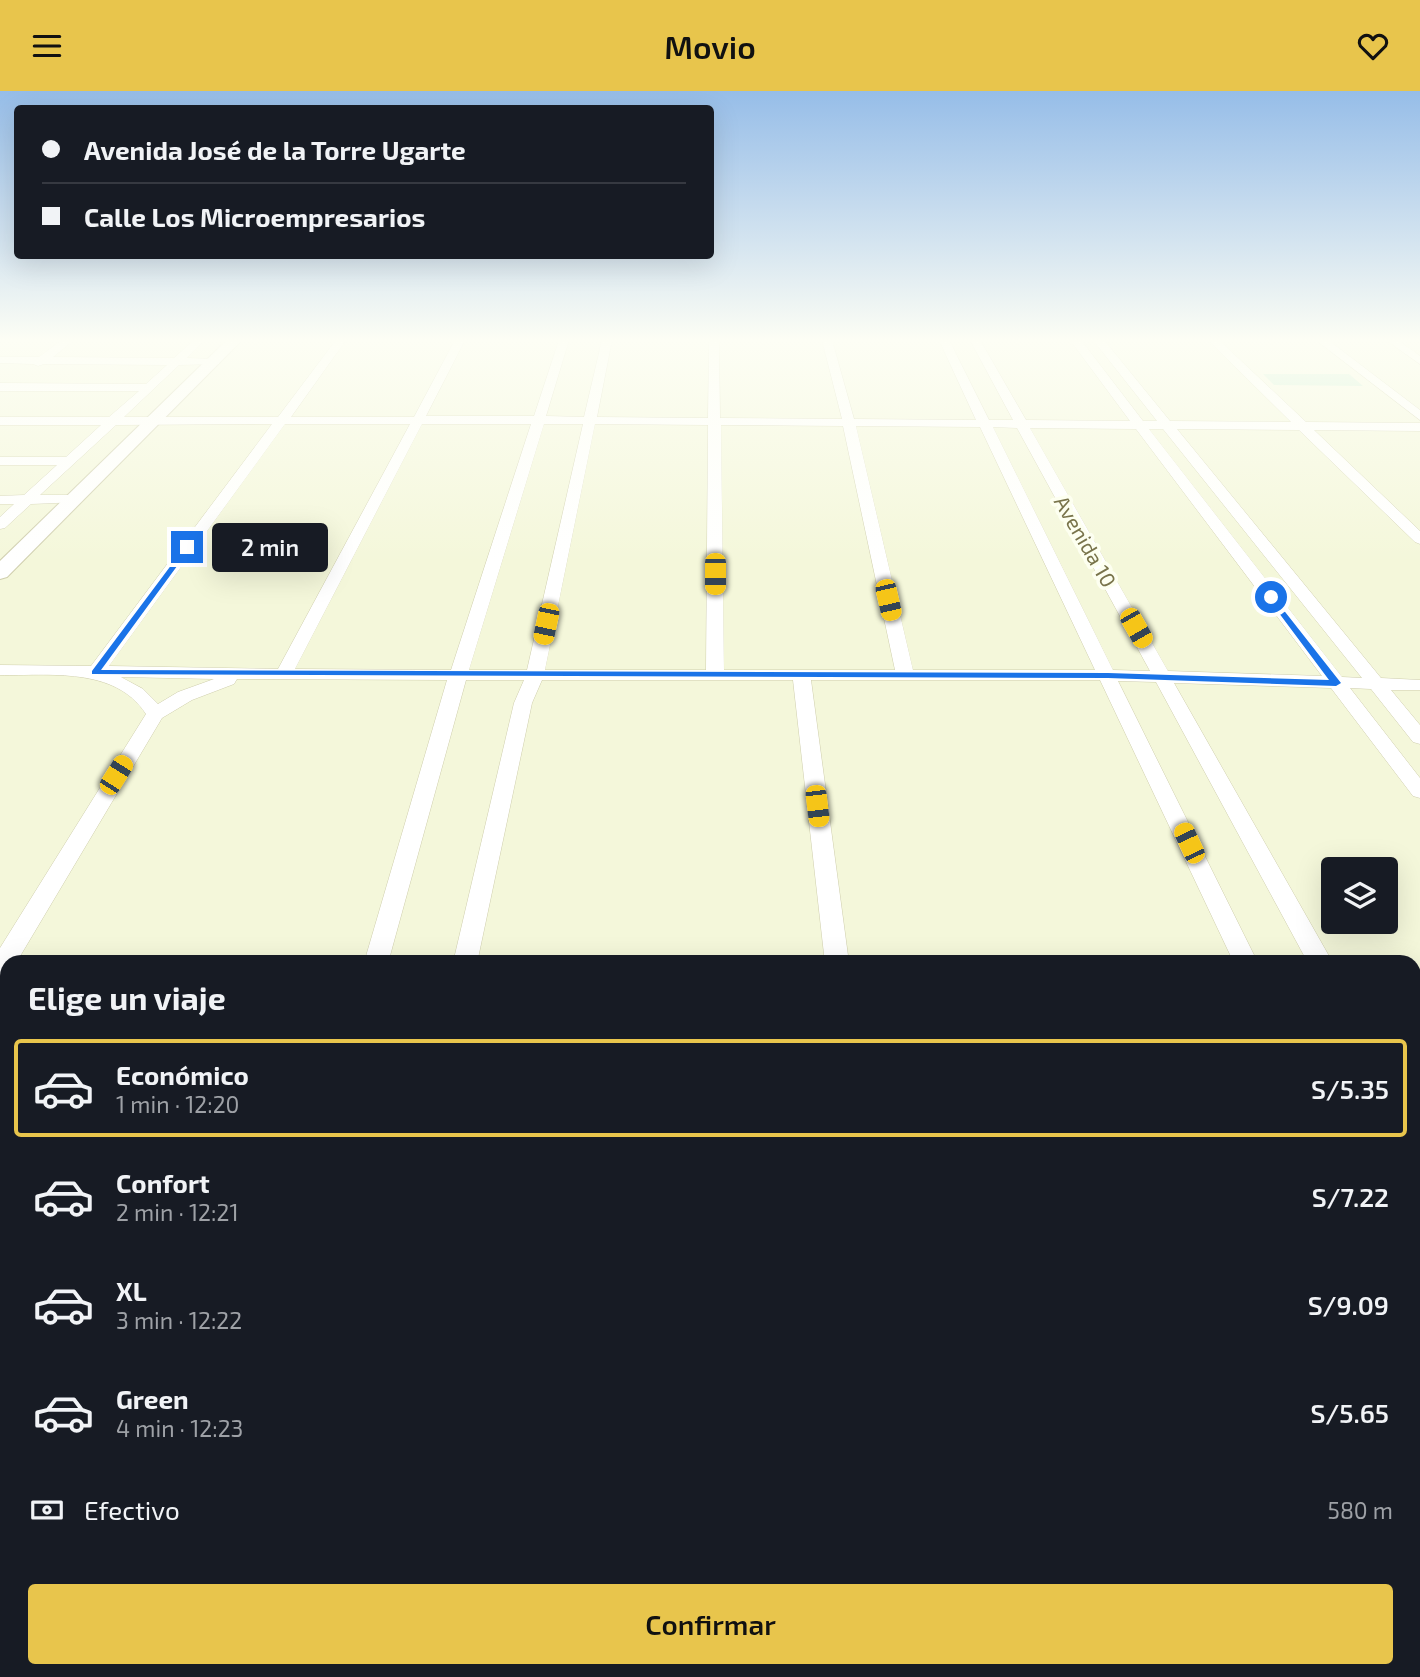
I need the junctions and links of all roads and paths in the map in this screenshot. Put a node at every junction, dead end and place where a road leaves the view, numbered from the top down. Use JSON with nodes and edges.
{"nodes":[{"id":1,"x":119,"y":414,"type":"edge"},
{"id":2,"x":162,"y":414,"type":"edge"},
{"id":3,"x":284,"y":414,"type":"edge"},
{"id":4,"x":420,"y":414,"type":"edge"},
{"id":5,"x":541,"y":414,"type":"edge"},
{"id":6,"x":591,"y":414,"type":"edge"},
{"id":7,"x":715,"y":414,"type":"edge"},
{"id":8,"x":847,"y":414,"type":"edge"},
{"id":9,"x":981,"y":414,"type":"edge"},
{"id":10,"x":1015,"y":414,"type":"edge"},
{"id":11,"x":1132,"y":414,"type":"edge"},
{"id":12,"x":1158,"y":414,"type":"edge"},
{"id":13,"x":1290,"y":414,"type":"edge"},
{"id":14,"x":417,"y":420,"type":"junction"},
{"id":15,"x":539,"y":420,"type":"junction"},
{"id":16,"x":0,"y":421,"type":"edge"},
{"id":17,"x":155,"y":421,"type":"junction"},
{"id":18,"x":279,"y":421,"type":"junction"},
{"id":19,"x":590,"y":421,"type":"junction"},
{"id":20,"x":111,"y":422,"type":"junction"},
{"id":21,"x":715,"y":422,"type":"junction"},
{"id":22,"x":849,"y":423,"type":"junction"},
{"id":23,"x":986,"y":424,"type":"junction"},
{"id":24,"x":1020,"y":424,"type":"junction"},
{"id":25,"x":1140,"y":425,"type":"junction"},
{"id":26,"x":1167,"y":425,"type":"junction"},
{"id":27,"x":1303,"y":426,"type":"junction"},
{"id":28,"x":1420,"y":427,"type":"edge"},
{"id":29,"x":0,"y":461,"type":"edge"},
{"id":30,"x":68,"y":461,"type":"junction"},
{"id":31,"x":75,"y":499,"type":"junction"},
{"id":32,"x":0,"y":500,"type":"edge"},
{"id":33,"x":27,"y":500,"type":"junction"},
{"id":34,"x":0,"y":525,"type":"edge"},
{"id":35,"x":1420,"y":539,"type":"edge"},
{"id":36,"x":1,"y":570,"type":"edge"},
{"id":37,"x":0,"y":670,"type":"edge"},
{"id":38,"x":95,"y":673,"type":"junction"},
{"id":39,"x":284,"y":674,"type":"junction"},
{"id":40,"x":458,"y":675,"type":"junction"},
{"id":41,"x":535,"y":675,"type":"junction"},
{"id":42,"x":715,"y":675,"type":"junction"},
{"id":43,"x":801,"y":675,"type":"junction"},
{"id":44,"x":905,"y":675,"type":"junction"},
{"id":45,"x":1108,"y":675,"type":"junction"},
{"id":46,"x":1164,"y":677,"type":"junction"},
{"id":47,"x":1336,"y":683,"type":"junction"},
{"id":48,"x":1377,"y":684,"type":"junction"},
{"id":49,"x":1420,"y":685,"type":"edge"},
{"id":50,"x":155,"y":714,"type":"junction"},
{"id":51,"x":1420,"y":738,"type":"edge"},
{"id":52,"x":1420,"y":792,"type":"edge"},
{"id":53,"x":8,"y":955,"type":"edge"},
{"id":54,"x":378,"y":955,"type":"edge"},
{"id":55,"x":468,"y":955,"type":"edge"},
{"id":56,"x":836,"y":955,"type":"edge"},
{"id":57,"x":1242,"y":955,"type":"edge"},
{"id":58,"x":1317,"y":955,"type":"edge"}],
"edges":[{"from":1,"to":20,"type":"street"},
{"from":2,"to":17,"type":"street"},
{"from":3,"to":18,"type":"street"},
{"from":4,"to":14,"type":"street"},
{"from":5,"to":15,"type":"street"},
{"from":6,"to":19,"type":"street"},
{"from":7,"to":21,"type":"street"},
{"from":8,"to":22,"type":"street"},
{"from":9,"to":23,"type":"street","name":"Avenida 10"},
{"from":10,"to":24,"type":"street","name":"Avenida 10"},
{"from":11,"to":25,"type":"street"},
{"from":12,"to":26,"type":"street"},
{"from":13,"to":27,"type":"street"},
{"from":14,"to":15,"type":"street"},
{"from":14,"to":18,"type":"street"},
{"from":14,"to":39,"type":"street"},
{"from":15,"to":19,"type":"street"},
{"from":15,"to":40,"type":"street"},
{"from":16,"to":20,"type":"street"},
{"from":17,"to":18,"type":"street"},
{"from":17,"to":20,"type":"street"},
{"from":17,"to":31,"type":"street"},
{"from":18,"to":38,"type":"street"},
{"from":19,"to":21,"type":"street"},
{"from":19,"to":41,"type":"street"},
{"from":20,"to":30,"type":"street"},
{"from":21,"to":22,"type":"street"},
{"from":21,"to":42,"type":"street"},
{"from":22,"to":23,"type":"street"},
{"from":22,"to":44,"type":"street"},
{"from":23,"to":24,"type":"street"},
{"from":23,"to":45,"type":"street","name":"Avenida 10"},
{"from":24,"to":25,"type":"street"},
{"from":24,"to":46,"type":"street","name":"Avenida 10"},
{"from":25,"to":26,"type":"street"},
{"from":25,"to":47,"type":"street"},
{"from":26,"to":27,"type":"street"},
{"from":26,"to":48,"type":"street"},
{"from":27,"to":28,"type":"street"},
{"from":27,"to":35,"type":"street"},
{"from":29,"to":30,"type":"street"},
{"from":30,"to":33,"type":"street"},
{"from":31,"to":33,"type":"street"},
{"from":31,"to":36,"type":"street"},
{"from":32,"to":33,"type":"street"},
{"from":33,"to":34,"type":"street"},
{"from":37,"to":38,"type":"street"},
{"from":38,"to":39,"type":"street"},
{"from":38,"to":50,"type":"street"},
{"from":39,"to":40,"type":"street"},
{"from":39,"to":50,"type":"street"},
{"from":40,"to":41,"type":"street"},
{"from":40,"to":54,"type":"street"},
{"from":41,"to":42,"type":"street"},
{"from":41,"to":55,"type":"street"},
{"from":42,"to":43,"type":"street"},
{"from":43,"to":44,"type":"street"},
{"from":43,"to":56,"type":"street"},
{"from":44,"to":45,"type":"street"},
{"from":45,"to":46,"type":"street"},
{"from":45,"to":57,"type":"street","name":"Avenida 10"},
{"from":46,"to":47,"type":"street"},
{"from":46,"to":58,"type":"street","name":"Avenida 10"},
{"from":47,"to":48,"type":"street"},
{"from":47,"to":52,"type":"street"},
{"from":48,"to":49,"type":"street"},
{"from":48,"to":51,"type":"street"},
{"from":50,"to":53,"type":"street"}]}
